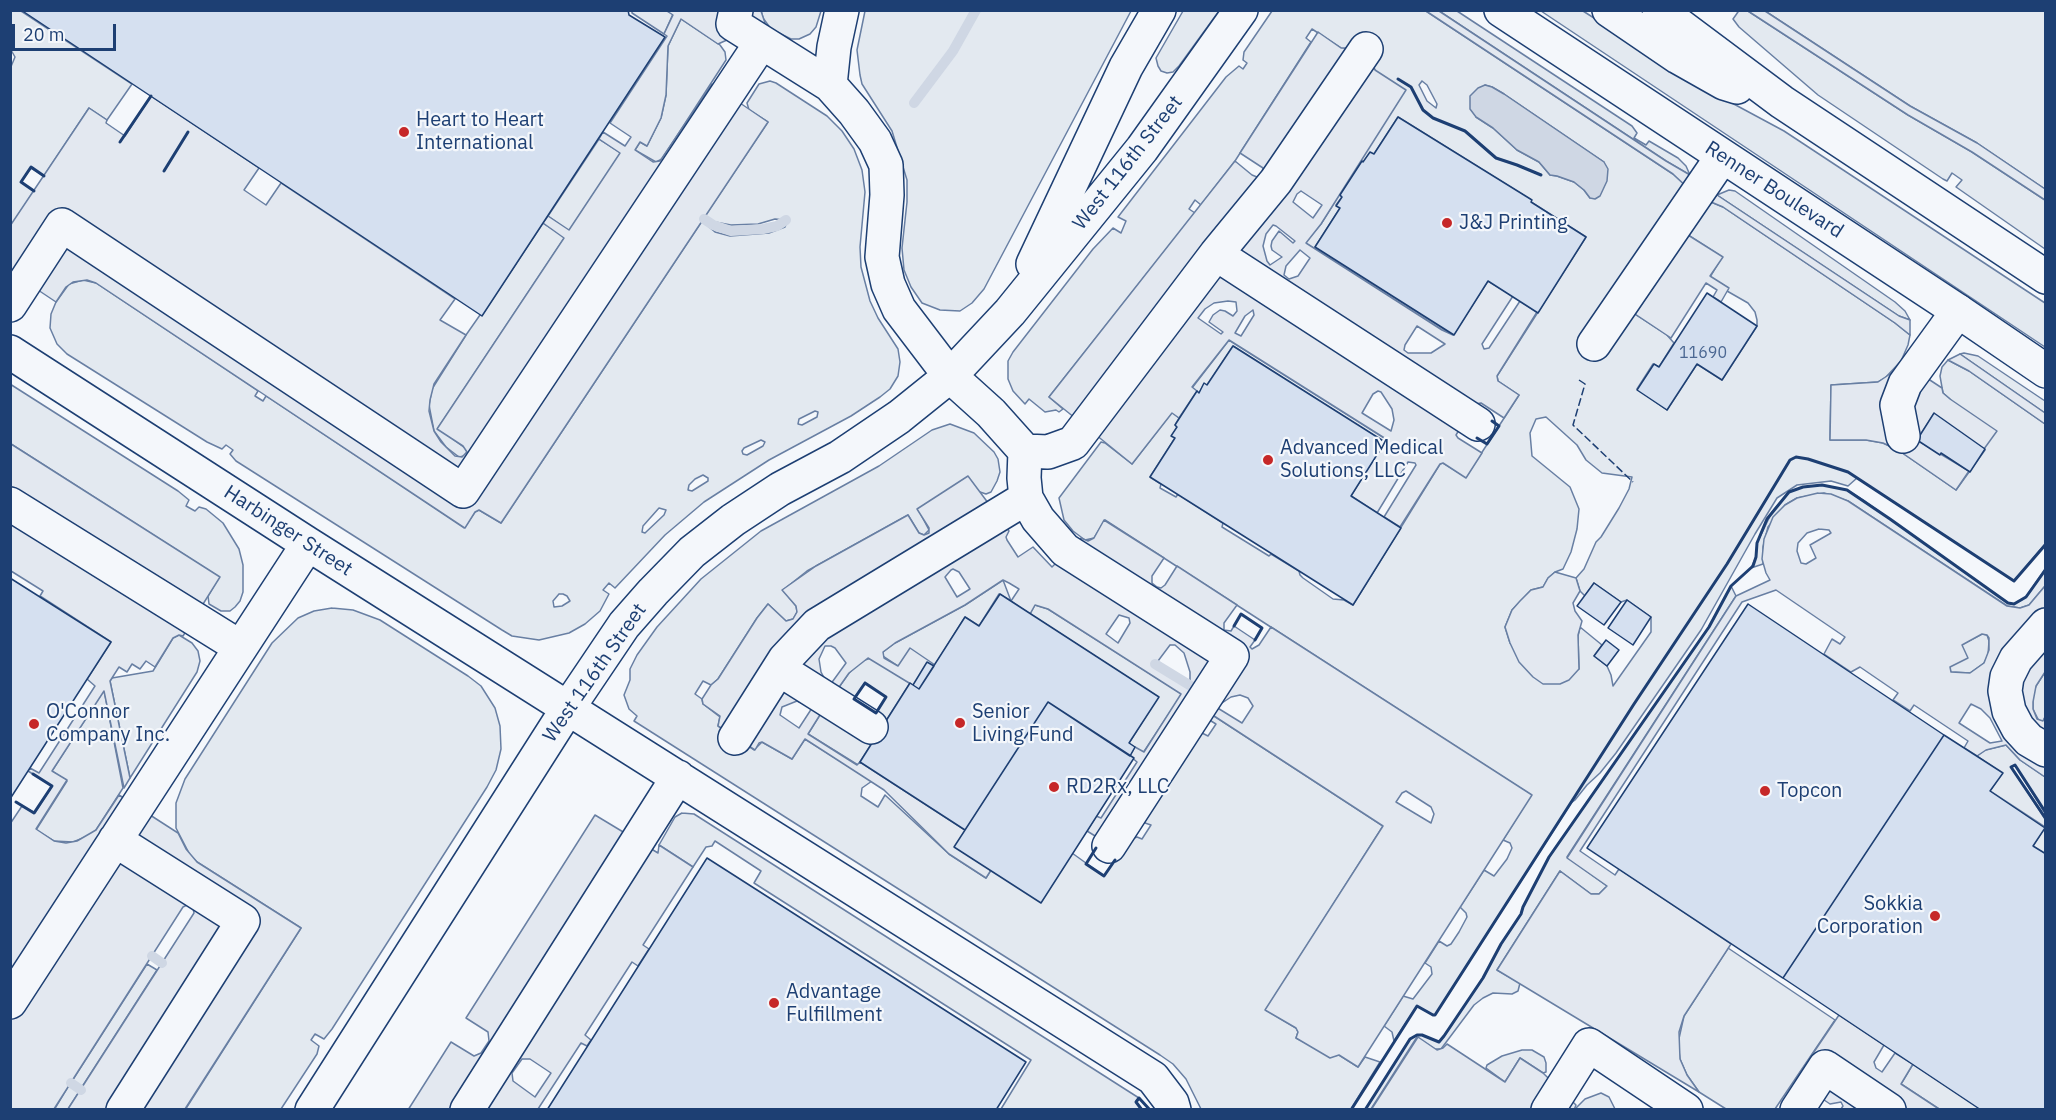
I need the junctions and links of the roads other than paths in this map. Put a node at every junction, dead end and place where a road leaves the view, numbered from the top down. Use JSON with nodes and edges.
{"nodes":[{"id":1,"x":736,"y":10,"type":"edge"},
{"id":2,"x":842,"y":10,"type":"edge"},
{"id":3,"x":1159,"y":10,"type":"edge"},
{"id":4,"x":1241,"y":10,"type":"edge"},
{"id":5,"x":1501,"y":10,"type":"edge"},
{"id":6,"x":1609,"y":10,"type":"edge"},
{"id":7,"x":1659,"y":10,"type":"edge"},
{"id":8,"x":761,"y":43,"type":"junction"},
{"id":9,"x":1366,"y":49,"type":"dead end"},
{"id":10,"x":830,"y":85,"type":"junction"},
{"id":11,"x":1782,"y":102,"type":"junction"},
{"id":12,"x":1722,"y":157,"type":"junction"},
{"id":13,"x":1216,"y":254,"type":"junction"},
{"id":14,"x":2046,"y":277,"type":"edge"},
{"id":15,"x":10,"y":304,"type":"edge"},
{"id":16,"x":1958,"y":311,"type":"junction"},
{"id":17,"x":1010,"y":312,"type":"junction"},
{"id":18,"x":1594,"y":344,"type":"dead end"},
{"id":19,"x":10,"y":352,"type":"edge"},
{"id":20,"x":2046,"y":371,"type":"edge"},
{"id":21,"x":950,"y":376,"type":"junction"},
{"id":22,"x":1478,"y":424,"type":"dead end"},
{"id":23,"x":1904,"y":436,"type":"dead end"},
{"id":24,"x":1025,"y":451,"type":"junction"},
{"id":25,"x":1026,"y":498,"type":"junction"},
{"id":26,"x":10,"y":504,"type":"edge"},
{"id":27,"x":308,"y":544,"type":"junction"},
{"id":28,"x":2046,"y":625,"type":"edge"},
{"id":29,"x":240,"y":647,"type":"junction"},
{"id":30,"x":778,"y":669,"type":"junction"},
{"id":31,"x":568,"y":708,"type":"junction"},
{"id":32,"x":871,"y":728,"type":"dead end"},
{"id":33,"x":735,"y":738,"type":"dead end"},
{"id":34,"x":2046,"y":750,"type":"edge"},
{"id":35,"x":678,"y":777,"type":"junction"},
{"id":36,"x":115,"y":840,"type":"junction"},
{"id":37,"x":1108,"y":846,"type":"dead end"},
{"id":38,"x":10,"y":1002,"type":"edge"},
{"id":39,"x":123,"y":1110,"type":"edge"},
{"id":40,"x":312,"y":1110,"type":"edge"},
{"id":41,"x":467,"y":1110,"type":"edge"},
{"id":42,"x":1174,"y":1110,"type":"edge"},
{"id":43,"x":1548,"y":1110,"type":"edge"},
{"id":44,"x":1686,"y":1110,"type":"edge"},
{"id":45,"x":1797,"y":1110,"type":"edge"},
{"id":46,"x":1889,"y":1110,"type":"edge"}],
"edges":[{"from":1,"to":8,"type":"street"},
{"from":2,"to":10,"type":"street"},
{"from":3,"to":17,"type":"street","name":"West 116th Street"},
{"from":4,"to":17,"type":"street","name":"West 116th Street"},
{"from":5,"to":12,"type":"street","name":"Renner Boulevard"},
{"from":6,"to":11,"type":"street"},
{"from":7,"to":11,"type":"street"},
{"from":8,"to":10,"type":"street"},
{"from":8,"to":15,"type":"street"},
{"from":9,"to":13,"type":"street"},
{"from":10,"to":21,"type":"street"},
{"from":11,"to":14,"type":"street"},
{"from":12,"to":16,"type":"street","name":"Renner Boulevard"},
{"from":12,"to":18,"type":"street"},
{"from":13,"to":22,"type":"street"},
{"from":13,"to":24,"type":"street"},
{"from":16,"to":20,"type":"street","name":"Renner Boulevard"},
{"from":16,"to":23,"type":"street"},
{"from":17,"to":21,"type":"street","name":"West 116th Street"},
{"from":19,"to":27,"type":"street","name":"Harbinger Street"},
{"from":21,"to":24,"type":"street"},
{"from":21,"to":31,"type":"street","name":"West 116th Street"},
{"from":24,"to":25,"type":"street"},
{"from":25,"to":30,"type":"street"},
{"from":25,"to":37,"type":"street"},
{"from":26,"to":29,"type":"street"},
{"from":27,"to":29,"type":"street"},
{"from":27,"to":31,"type":"street","name":"Harbinger Street"},
{"from":28,"to":34,"type":"street"},
{"from":29,"to":36,"type":"street"},
{"from":30,"to":32,"type":"street"},
{"from":30,"to":33,"type":"street"},
{"from":31,"to":35,"type":"street","name":"Harbinger Street"},
{"from":31,"to":40,"type":"street","name":"West 116th Street"},
{"from":35,"to":41,"type":"street"},
{"from":35,"to":42,"type":"street","name":"Harbinger Street"},
{"from":36,"to":38,"type":"street"},
{"from":36,"to":39,"type":"street"},
{"from":43,"to":44,"type":"street"},
{"from":45,"to":46,"type":"street"}]}
